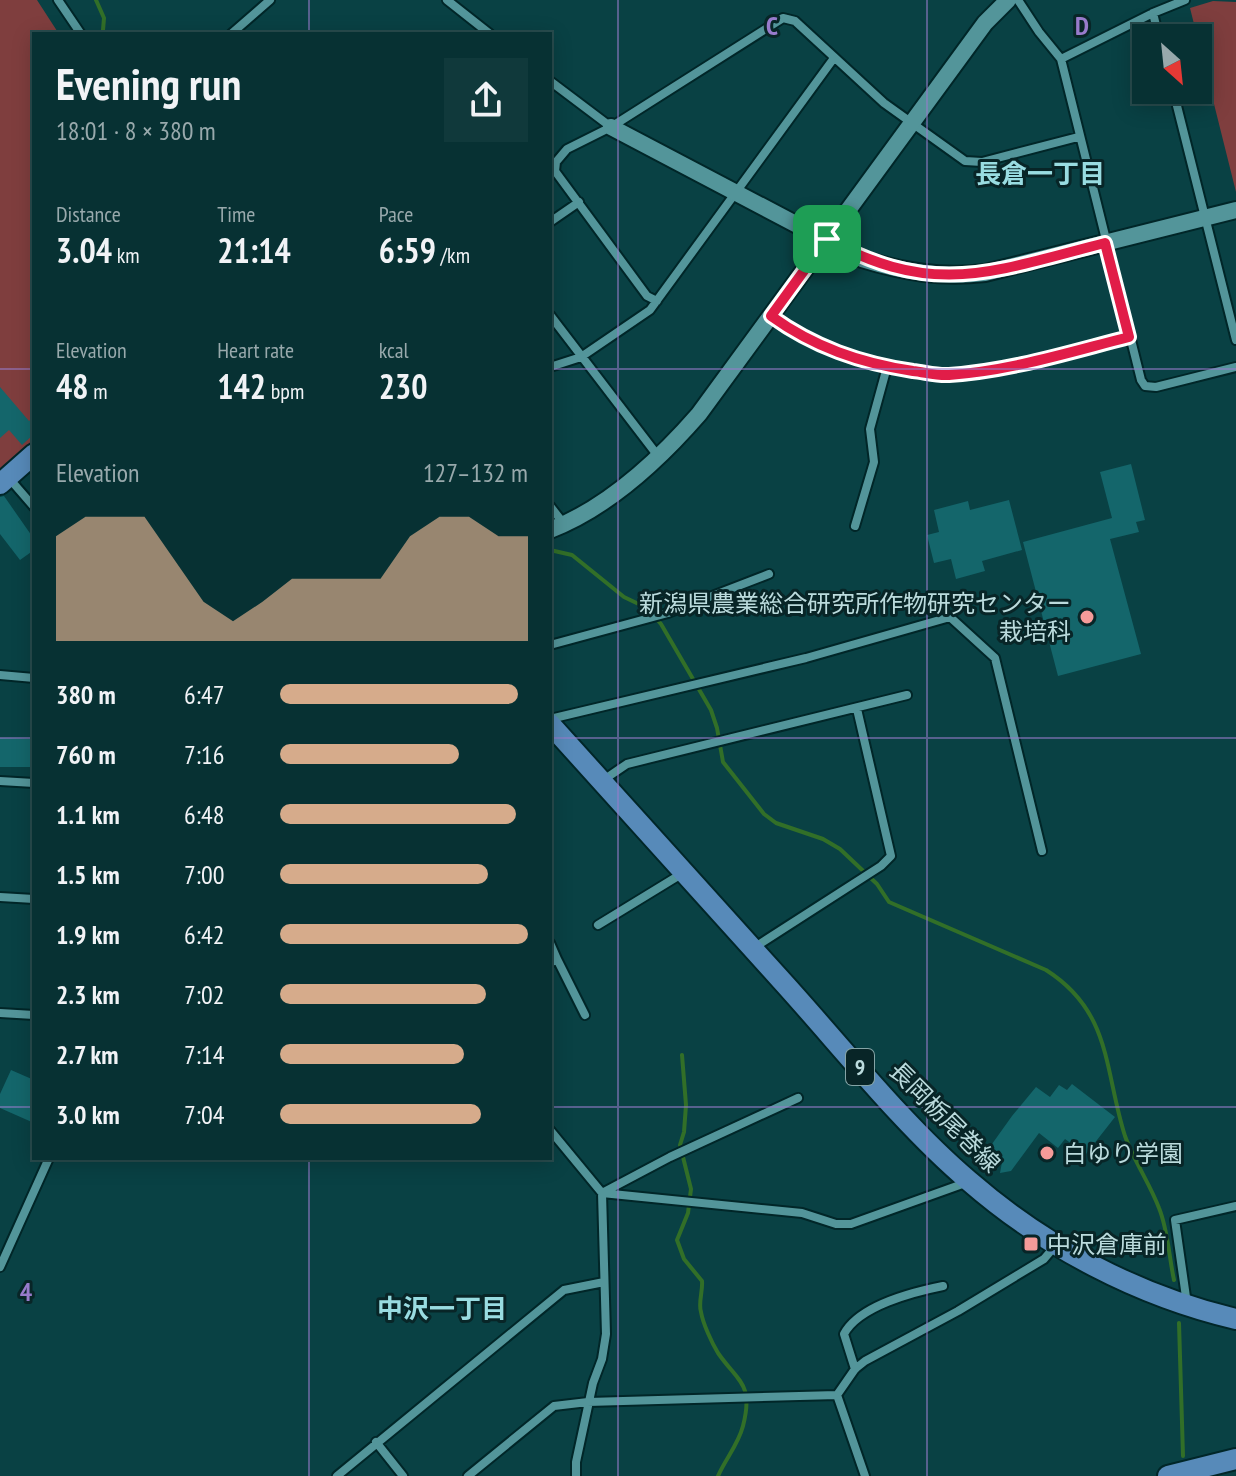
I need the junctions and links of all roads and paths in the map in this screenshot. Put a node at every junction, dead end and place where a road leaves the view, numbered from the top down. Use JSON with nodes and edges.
{"nodes":[{"id":1,"x":58,"y":0,"type":"edge"},
{"id":2,"x":270,"y":0,"type":"edge"},
{"id":3,"x":447,"y":0,"type":"edge"},
{"id":4,"x":1185,"y":0,"type":"edge"},
{"id":5,"x":1007,"y":1,"type":"edge"},
{"id":6,"x":1153,"y":13,"type":"junction"},
{"id":7,"x":1156,"y":24,"type":"edge"},
{"id":8,"x":80,"y":32,"type":"edge"},
{"id":9,"x":233,"y":32,"type":"edge"},
{"id":10,"x":487,"y":32,"type":"edge"},
{"id":11,"x":834,"y":58,"type":"junction"},
{"id":12,"x":1061,"y":59,"type":"junction"},
{"id":13,"x":552,"y":83,"type":"edge"},
{"id":14,"x":1177,"y":104,"type":"edge"},
{"id":15,"x":910,"y":124,"type":"junction"},
{"id":16,"x":611,"y":127,"type":"junction"},
{"id":17,"x":1078,"y":137,"type":"junction"},
{"id":18,"x":736,"y":193,"type":"junction"},
{"id":19,"x":579,"y":202,"type":"junction"},
{"id":20,"x":1236,"y":210,"type":"edge"},
{"id":21,"x":1206,"y":218,"type":"junction"},
{"id":22,"x":552,"y":221,"type":"edge"},
{"id":23,"x":827,"y":239,"type":"junction"},
{"id":24,"x":1105,"y":243,"type":"junction"},
{"id":25,"x":657,"y":301,"type":"junction"},
{"id":26,"x":771,"y":316,"type":"junction"},
{"id":27,"x":552,"y":318,"type":"edge"},
{"id":28,"x":1234,"y":326,"type":"edge"},
{"id":29,"x":1129,"y":337,"type":"junction"},
{"id":30,"x":1236,"y":340,"type":"edge"},
{"id":31,"x":581,"y":357,"type":"junction"},
{"id":32,"x":552,"y":366,"type":"edge"},
{"id":33,"x":887,"y":367,"type":"junction"},
{"id":34,"x":1236,"y":367,"type":"edge"},
{"id":35,"x":32,"y":456,"type":"edge"},
{"id":36,"x":658,"y":456,"type":"junction"},
{"id":37,"x":4,"y":480,"type":"edge"},
{"id":38,"x":32,"y":505,"type":"edge"},
{"id":39,"x":855,"y":526,"type":"dead end"},
{"id":40,"x":557,"y":527,"type":"edge"},
{"id":41,"x":769,"y":574,"type":"dead end"},
{"id":42,"x":552,"y":644,"type":"edge"},
{"id":43,"x":0,"y":675,"type":"edge"},
{"id":44,"x":32,"y":678,"type":"edge"},
{"id":45,"x":907,"y":695,"type":"dead end"},
{"id":46,"x":857,"y":709,"type":"junction"},
{"id":47,"x":552,"y":722,"type":"edge"},
{"id":48,"x":552,"y":724,"type":"edge"},
{"id":49,"x":0,"y":781,"type":"edge"},
{"id":50,"x":601,"y":782,"type":"junction"},
{"id":51,"x":32,"y":783,"type":"edge"},
{"id":52,"x":1042,"y":851,"type":"dead end"},
{"id":53,"x":685,"y":872,"type":"junction"},
{"id":54,"x":0,"y":897,"type":"edge"},
{"id":55,"x":32,"y":899,"type":"edge"},
{"id":56,"x":598,"y":925,"type":"dead end"},
{"id":57,"x":753,"y":949,"type":"junction"},
{"id":58,"x":554,"y":961,"type":"edge"},
{"id":59,"x":0,"y":1013,"type":"edge"},
{"id":60,"x":32,"y":1015,"type":"edge"},
{"id":61,"x":585,"y":1015,"type":"dead end"},
{"id":62,"x":798,"y":1098,"type":"dead end"},
{"id":63,"x":552,"y":1132,"type":"edge"},
{"id":64,"x":48,"y":1160,"type":"edge"},
{"id":65,"x":969,"y":1182,"type":"junction"},
{"id":66,"x":602,"y":1193,"type":"junction"},
{"id":67,"x":1236,"y":1206,"type":"edge"},
{"id":68,"x":1057,"y":1245,"type":"junction"},
{"id":69,"x":0,"y":1267,"type":"edge"},
{"id":70,"x":604,"y":1282,"type":"junction"},
{"id":71,"x":943,"y":1286,"type":"dead end"},
{"id":72,"x":1188,"y":1306,"type":"junction"},
{"id":73,"x":1236,"y":1319,"type":"edge"},
{"id":74,"x":855,"y":1369,"type":"junction"},
{"id":75,"x":837,"y":1395,"type":"junction"},
{"id":76,"x":588,"y":1402,"type":"junction"},
{"id":77,"x":376,"y":1442,"type":"junction"},
{"id":78,"x":1236,"y":1459,"type":"edge"},
{"id":79,"x":1191,"y":1473,"type":"edge"},
{"id":80,"x":337,"y":1476,"type":"edge"},
{"id":81,"x":403,"y":1476,"type":"edge"},
{"id":82,"x":468,"y":1476,"type":"edge"},
{"id":83,"x":576,"y":1476,"type":"edge"},
{"id":84,"x":865,"y":1476,"type":"edge"},
{"id":85,"x":1168,"y":1476,"type":"edge"}],
"edges":[{"from":1,"to":8,"type":"street"},
{"from":2,"to":9,"type":"street"},
{"from":3,"to":10,"type":"street"},
{"from":4,"to":6,"type":"street"},
{"from":5,"to":12,"type":"street"},
{"from":5,"to":15,"type":"street"},
{"from":6,"to":7,"type":"street"},
{"from":6,"to":12,"type":"street"},
{"from":11,"to":15,"type":"street"},
{"from":11,"to":16,"type":"street"},
{"from":11,"to":18,"type":"street"},
{"from":12,"to":17,"type":"street"},
{"from":13,"to":16,"type":"street"},
{"from":14,"to":21,"type":"street"},
{"from":15,"to":17,"type":"street"},
{"from":15,"to":23,"type":"street"},
{"from":16,"to":18,"type":"street"},
{"from":16,"to":19,"type":"street"},
{"from":17,"to":24,"type":"street"},
{"from":18,"to":23,"type":"street"},
{"from":18,"to":25,"type":"street"},
{"from":19,"to":22,"type":"street"},
{"from":19,"to":25,"type":"street"},
{"from":20,"to":21,"type":"street"},
{"from":21,"to":24,"type":"street"},
{"from":21,"to":28,"type":"street"},
{"from":23,"to":24,"type":"street"},
{"from":23,"to":26,"type":"street"},
{"from":24,"to":29,"type":"street"},
{"from":25,"to":31,"type":"street"},
{"from":26,"to":33,"type":"street"},
{"from":26,"to":36,"type":"street"},
{"from":27,"to":31,"type":"street"},
{"from":28,"to":30,"type":"street"},
{"from":29,"to":33,"type":"street"},
{"from":29,"to":34,"type":"street"},
{"from":31,"to":32,"type":"street"},
{"from":31,"to":36,"type":"street"},
{"from":33,"to":39,"type":"street"},
{"from":35,"to":37,"type":"main road"},
{"from":36,"to":40,"type":"street"},
{"from":37,"to":38,"type":"street"},
{"from":41,"to":42,"type":"street"},
{"from":43,"to":44,"type":"street"},
{"from":45,"to":46,"type":"street"},
{"from":46,"to":50,"type":"street"},
{"from":46,"to":57,"type":"street"},
{"from":47,"to":52,"type":"street"},
{"from":48,"to":50,"type":"main road","name":"長岡栃尾巻線","number":"9"},
{"from":49,"to":51,"type":"street"},
{"from":50,"to":53,"type":"main road","name":"長岡栃尾巻線","number":"9"},
{"from":53,"to":56,"type":"street"},
{"from":53,"to":57,"type":"main road","name":"長岡栃尾巻線","number":"9"},
{"from":54,"to":55,"type":"street"},
{"from":57,"to":65,"type":"main road","name":"長岡栃尾巻線","number":"9"},
{"from":58,"to":61,"type":"street"},
{"from":59,"to":60,"type":"street"},
{"from":62,"to":66,"type":"street"},
{"from":63,"to":66,"type":"street"},
{"from":64,"to":69,"type":"street"},
{"from":65,"to":66,"type":"street"},
{"from":65,"to":68,"type":"main road","name":"長岡栃尾巻線","number":"9"},
{"from":66,"to":70,"type":"street"},
{"from":67,"to":72,"type":"street"},
{"from":68,"to":72,"type":"main road","name":"長岡栃尾巻線","number":"9"},
{"from":68,"to":74,"type":"street"},
{"from":70,"to":76,"type":"street"},
{"from":70,"to":77,"type":"street"},
{"from":71,"to":74,"type":"street"},
{"from":72,"to":73,"type":"main road","name":"長岡栃尾巻線","number":"9"},
{"from":74,"to":75,"type":"street"},
{"from":75,"to":76,"type":"street"},
{"from":75,"to":84,"type":"street"},
{"from":76,"to":82,"type":"street"},
{"from":76,"to":83,"type":"street"},
{"from":77,"to":80,"type":"street"},
{"from":77,"to":81,"type":"street"},
{"from":78,"to":79,"type":"main road"},
{"from":79,"to":85,"type":"main road"}]}
